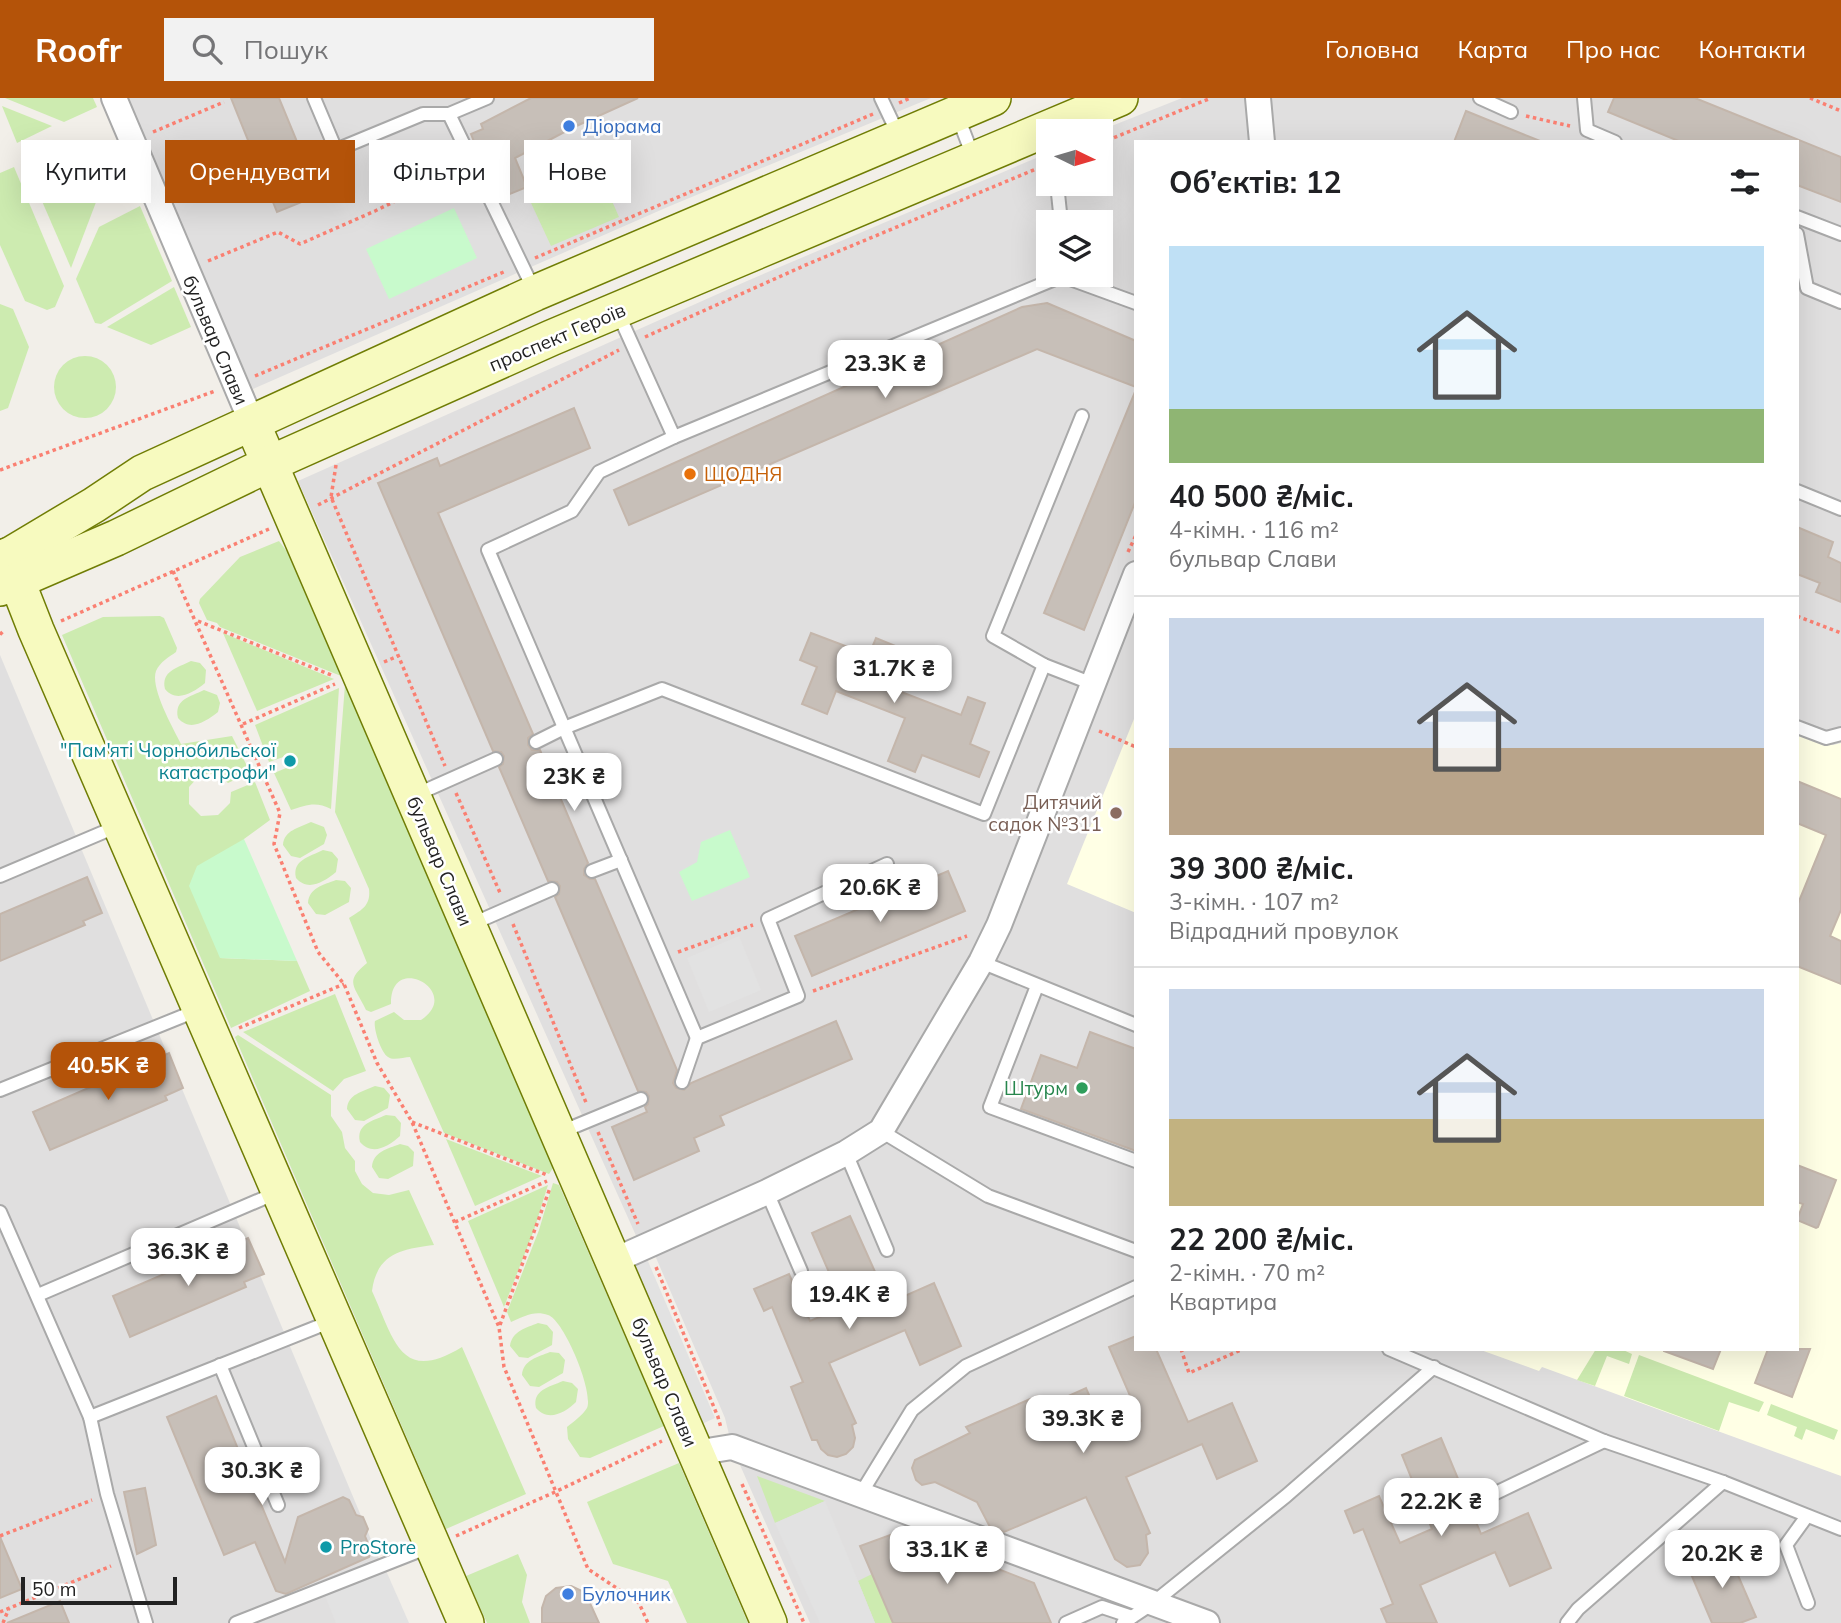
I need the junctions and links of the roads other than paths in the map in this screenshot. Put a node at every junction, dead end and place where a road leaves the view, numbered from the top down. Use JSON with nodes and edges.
{"nodes":[{"id":1,"x":114,"y":98,"type":"edge"},
{"id":2,"x":314,"y":98,"type":"edge"},
{"id":3,"x":487,"y":98,"type":"edge"},
{"id":4,"x":993,"y":98,"type":"edge"},
{"id":5,"x":1120,"y":98,"type":"edge"},
{"id":6,"x":1258,"y":98,"type":"edge"},
{"id":7,"x":1480,"y":98,"type":"edge"},
{"id":8,"x":1584,"y":98,"type":"edge"},
{"id":9,"x":1511,"y":112,"type":"road end"},
{"id":10,"x":449,"y":114,"type":"junction"},
{"id":11,"x":956,"y":114,"type":"junction"},
{"id":12,"x":889,"y":115,"type":"edge"},
{"id":13,"x":1088,"y":119,"type":"edge"},
{"id":14,"x":1262,"y":140,"type":"edge"},
{"id":15,"x":1610,"y":140,"type":"edge"},
{"id":16,"x":1036,"y":148,"type":"edge"},
{"id":17,"x":974,"y":159,"type":"junction"},
{"id":18,"x":1799,"y":218,"type":"edge"},
{"id":19,"x":1841,"y":234,"type":"edge"},
{"id":20,"x":1799,"y":245,"type":"edge"},
{"id":21,"x":528,"y":279,"type":"junction"},
{"id":22,"x":1036,"y":287,"type":"edge"},
{"id":23,"x":1092,"y":287,"type":"edge"},
{"id":24,"x":1134,"y":302,"type":"edge"},
{"id":25,"x":1841,"y":302,"type":"edge"},
{"id":26,"x":617,"y":310,"type":"junction"},
{"id":27,"x":1082,"y":416,"type":"dead end"},
{"id":28,"x":252,"y":423,"type":"junction"},
{"id":29,"x":674,"y":437,"type":"junction"},
{"id":30,"x":268,"y":464,"type":"junction"},
{"id":31,"x":1799,"y":492,"type":"edge"},
{"id":32,"x":1841,"y":509,"type":"edge"},
{"id":33,"x":5,"y":565,"type":"edge"},
{"id":34,"x":1134,"y":579,"type":"edge"},
{"id":35,"x":1044,"y":665,"type":"junction"},
{"id":36,"x":1093,"y":684,"type":"junction"},
{"id":37,"x":564,"y":728,"type":"junction"},
{"id":38,"x":1799,"y":728,"type":"edge"},
{"id":39,"x":1841,"y":734,"type":"edge"},
{"id":40,"x":536,"y":742,"type":"dead end"},
{"id":41,"x":496,"y":759,"type":"dead end"},
{"id":42,"x":412,"y":796,"type":"junction"},
{"id":43,"x":121,"y":824,"type":"junction"},
{"id":44,"x":621,"y":860,"type":"junction"},
{"id":45,"x":887,"y":864,"type":"dead end"},
{"id":46,"x":592,"y":872,"type":"dead end"},
{"id":47,"x":0,"y":876,"type":"edge"},
{"id":48,"x":551,"y":889,"type":"dead end"},
{"id":49,"x":468,"y":926,"type":"junction"},
{"id":50,"x":981,"y":962,"type":"junction"},
{"id":51,"x":1037,"y":986,"type":"junction"},
{"id":52,"x":207,"y":1023,"type":"junction"},
{"id":53,"x":1134,"y":1024,"type":"edge"},
{"id":54,"x":697,"y":1038,"type":"junction"},
{"id":55,"x":682,"y":1082,"type":"dead end"},
{"id":56,"x":0,"y":1090,"type":"edge"},
{"id":57,"x":642,"y":1099,"type":"dead end"},
{"id":58,"x":881,"y":1131,"type":"junction"},
{"id":59,"x":846,"y":1153,"type":"junction"},
{"id":60,"x":560,"y":1158,"type":"junction"},
{"id":61,"x":1134,"y":1160,"type":"edge"},
{"id":62,"x":280,"y":1192,"type":"junction"},
{"id":63,"x":767,"y":1192,"type":"junction"},
{"id":64,"x":0,"y":1212,"type":"edge"},
{"id":65,"x":887,"y":1250,"type":"dead end"},
{"id":66,"x":1134,"y":1250,"type":"edge"},
{"id":67,"x":613,"y":1261,"type":"junction"},
{"id":68,"x":801,"y":1271,"type":"dead end"},
{"id":69,"x":1134,"y":1288,"type":"edge"},
{"id":70,"x":38,"y":1295,"type":"junction"},
{"id":71,"x":335,"y":1320,"type":"junction"},
{"id":72,"x":1394,"y":1351,"type":"edge"},
{"id":73,"x":220,"y":1365,"type":"junction"},
{"id":74,"x":1434,"y":1367,"type":"junction"},
{"id":75,"x":90,"y":1417,"type":"junction"},
{"id":76,"x":690,"y":1441,"type":"junction"},
{"id":77,"x":1604,"y":1441,"type":"junction"},
{"id":78,"x":1723,"y":1482,"type":"junction"},
{"id":79,"x":860,"y":1495,"type":"junction"},
{"id":80,"x":1479,"y":1500,"type":"dead end"},
{"id":81,"x":278,"y":1505,"type":"dead end"},
{"id":82,"x":1807,"y":1516,"type":"junction"},
{"id":83,"x":1841,"y":1529,"type":"edge"},
{"id":84,"x":433,"y":1546,"type":"junction"},
{"id":85,"x":1808,"y":1603,"type":"dead end"},
{"id":86,"x":1142,"y":1616,"type":"edge"},
{"id":87,"x":146,"y":1623,"type":"edge"},
{"id":88,"x":236,"y":1623,"type":"edge"},
{"id":89,"x":466,"y":1623,"type":"edge"},
{"id":90,"x":769,"y":1623,"type":"edge"},
{"id":91,"x":1066,"y":1623,"type":"edge"},
{"id":92,"x":1207,"y":1623,"type":"edge"},
{"id":93,"x":1567,"y":1623,"type":"edge"}],
"edges":[{"from":1,"to":28,"type":"street","name":"бульвар Слави"},
{"from":2,"to":10,"type":"lane"},
{"from":3,"to":10,"type":"lane"},
{"from":4,"to":11,"type":"main road"},
{"from":5,"to":13,"type":"main road","name":"проспект Героїв"},
{"from":6,"to":14,"type":"street"},
{"from":7,"to":9,"type":"lane"},
{"from":8,"to":15,"type":"lane"},
{"from":10,"to":21,"type":"lane"},
{"from":11,"to":12,"type":"main road"},
{"from":11,"to":17,"type":"lane"},
{"from":12,"to":21,"type":"main road"},
{"from":16,"to":17,"type":"main road","name":"проспект Героїв"},
{"from":17,"to":26,"type":"main road","name":"проспект Героїв"},
{"from":18,"to":19,"type":"lane"},
{"from":20,"to":25,"type":"lane"},
{"from":21,"to":28,"type":"main road"},
{"from":22,"to":29,"type":"lane"},
{"from":23,"to":24,"type":"lane"},
{"from":26,"to":29,"type":"lane"},
{"from":26,"to":30,"type":"main road","name":"проспект Героїв"},
{"from":27,"to":35,"type":"lane"},
{"from":28,"to":30,"type":"main road","name":"бульвар Слави"},
{"from":28,"to":33,"type":"main road"},
{"from":29,"to":37,"type":"lane"},
{"from":30,"to":33,"type":"main road","name":"проспект Героїв"},
{"from":30,"to":42,"type":"main road","name":"бульвар Слави"},
{"from":31,"to":32,"type":"lane"},
{"from":33,"to":43,"type":"main road"},
{"from":34,"to":36,"type":"street"},
{"from":35,"to":36,"type":"lane"},
{"from":35,"to":37,"type":"lane"},
{"from":36,"to":50,"type":"street"},
{"from":37,"to":40,"type":"lane"},
{"from":37,"to":44,"type":"lane"},
{"from":38,"to":39,"type":"lane"},
{"from":41,"to":42,"type":"lane"},
{"from":42,"to":49,"type":"main road","name":"бульвар Слави"},
{"from":43,"to":47,"type":"lane"},
{"from":43,"to":52,"type":"main road"},
{"from":44,"to":46,"type":"lane"},
{"from":44,"to":54,"type":"lane"},
{"from":45,"to":54,"type":"lane"},
{"from":48,"to":49,"type":"lane"},
{"from":49,"to":60,"type":"main road","name":"бульвар Слави"},
{"from":50,"to":51,"type":"lane"},
{"from":50,"to":58,"type":"street"},
{"from":51,"to":53,"type":"lane"},
{"from":51,"to":61,"type":"lane"},
{"from":52,"to":56,"type":"lane"},
{"from":52,"to":62,"type":"main road"},
{"from":54,"to":55,"type":"lane"},
{"from":57,"to":60,"type":"lane"},
{"from":58,"to":59,"type":"street"},
{"from":58,"to":66,"type":"lane"},
{"from":59,"to":63,"type":"street"},
{"from":59,"to":65,"type":"lane"},
{"from":60,"to":67,"type":"main road","name":"бульвар Слави"},
{"from":62,"to":70,"type":"lane"},
{"from":62,"to":71,"type":"main road"},
{"from":63,"to":67,"type":"street"},
{"from":63,"to":68,"type":"lane"},
{"from":64,"to":70,"type":"lane"},
{"from":67,"to":76,"type":"main road","name":"бульвар Слави"},
{"from":69,"to":79,"type":"lane"},
{"from":70,"to":75,"type":"lane"},
{"from":71,"to":73,"type":"lane"},
{"from":71,"to":84,"type":"main road"},
{"from":72,"to":74,"type":"lane"},
{"from":73,"to":75,"type":"lane"},
{"from":73,"to":81,"type":"lane"},
{"from":74,"to":77,"type":"lane"},
{"from":74,"to":86,"type":"lane"},
{"from":75,"to":87,"type":"lane"},
{"from":76,"to":79,"type":"street"},
{"from":76,"to":90,"type":"main road","name":"бульвар Слави"},
{"from":77,"to":78,"type":"lane"},
{"from":77,"to":80,"type":"lane"},
{"from":78,"to":82,"type":"lane"},
{"from":78,"to":93,"type":"lane"},
{"from":79,"to":86,"type":"street"},
{"from":82,"to":83,"type":"lane"},
{"from":82,"to":85,"type":"lane"},
{"from":84,"to":88,"type":"lane"},
{"from":84,"to":89,"type":"main road"},
{"from":86,"to":91,"type":"lane"},
{"from":86,"to":92,"type":"street"}]}
